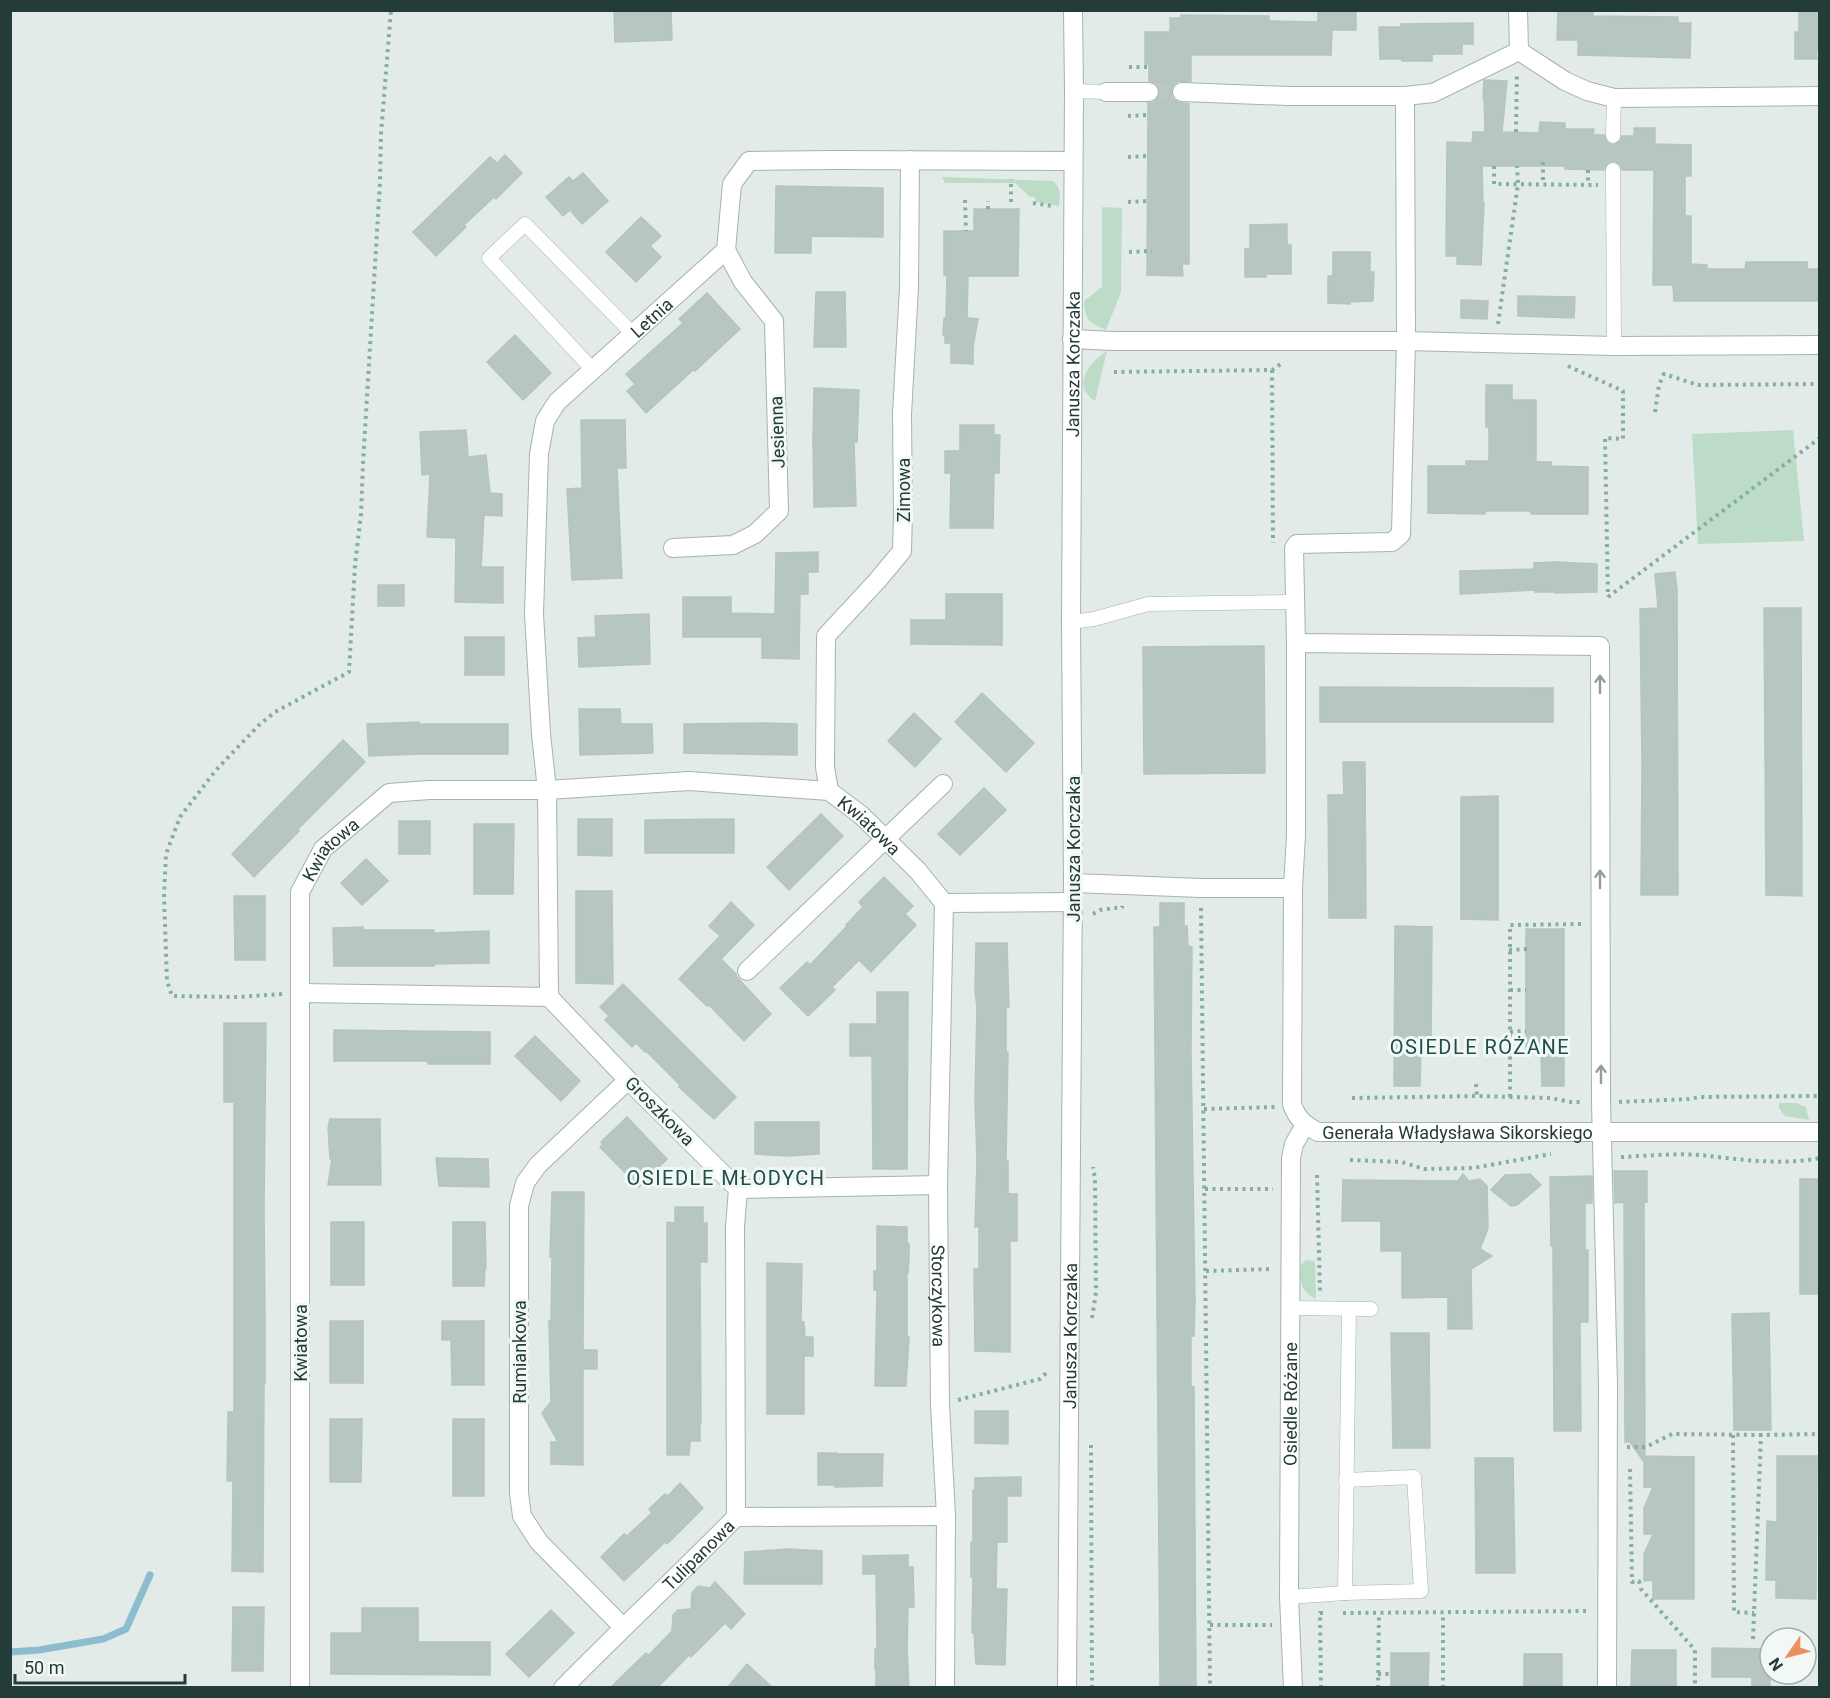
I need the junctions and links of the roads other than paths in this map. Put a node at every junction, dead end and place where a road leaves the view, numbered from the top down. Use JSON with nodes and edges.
{"nodes":[{"id":1,"x":1073,"y":10,"type":"edge"},
{"id":2,"x":1518,"y":10,"type":"edge"},
{"id":3,"x":1518,"y":52,"type":"junction"},
{"id":4,"x":1074,"y":92,"type":"junction"},
{"id":5,"x":1106,"y":92,"type":"joint"},
{"id":6,"x":1149,"y":92,"type":"tunnel mouth"},
{"id":7,"x":1182,"y":92,"type":"tunnel mouth"},
{"id":8,"x":1405,"y":96,"type":"junction"},
{"id":9,"x":1820,"y":96,"type":"edge"},
{"id":10,"x":1614,"y":98,"type":"junction"},
{"id":11,"x":1613,"y":135,"type":"dead end"},
{"id":12,"x":910,"y":160,"type":"junction"},
{"id":13,"x":1073,"y":161,"type":"junction"},
{"id":14,"x":1613,"y":170,"type":"dead end"},
{"id":15,"x":726,"y":250,"type":"junction"},
{"id":16,"x":632,"y":333,"type":"junction"},
{"id":17,"x":1072,"y":339,"type":"junction"},
{"id":18,"x":1406,"y":341,"type":"junction"},
{"id":19,"x":1820,"y":345,"type":"edge"},
{"id":20,"x":1614,"y":346,"type":"junction"},
{"id":21,"x":593,"y":370,"type":"junction"},
{"id":22,"x":673,"y":548,"type":"dead end"},
{"id":23,"x":1295,"y":602,"type":"junction"},
{"id":24,"x":1071,"y":622,"type":"junction"},
{"id":25,"x":1296,"y":643,"type":"junction"},
{"id":26,"x":943,"y":784,"type":"dead end"},
{"id":27,"x":547,"y":790,"type":"junction"},
{"id":28,"x":829,"y":790,"type":"junction"},
{"id":29,"x":884,"y":839,"type":"junction"},
{"id":30,"x":1074,"y":883,"type":"junction"},
{"id":31,"x":1293,"y":888,"type":"junction"},
{"id":32,"x":944,"y":903,"type":"junction"},
{"id":33,"x":1073,"y":903,"type":"junction"},
{"id":34,"x":747,"y":971,"type":"dead end"},
{"id":35,"x":301,"y":993,"type":"junction"},
{"id":36,"x":549,"y":997,"type":"junction"},
{"id":37,"x":628,"y":1080,"type":"junction"},
{"id":38,"x":1305,"y":1125,"type":"junction"},
{"id":39,"x":1820,"y":1132,"type":"edge"},
{"id":40,"x":1602,"y":1133,"type":"junction"},
{"id":41,"x":938,"y":1185,"type":"junction"},
{"id":42,"x":738,"y":1189,"type":"junction"},
{"id":43,"x":1291,"y":1308,"type":"junction"},
{"id":44,"x":1349,"y":1309,"type":"junction"},
{"id":45,"x":1371,"y":1309,"type":"dead end"},
{"id":46,"x":1346,"y":1480,"type":"junction"},
{"id":47,"x":946,"y":1516,"type":"junction"},
{"id":48,"x":735,"y":1517,"type":"junction"},
{"id":49,"x":1345,"y":1593,"type":"junction"},
{"id":50,"x":1289,"y":1597,"type":"junction"},
{"id":51,"x":623,"y":1627,"type":"junction"},
{"id":52,"x":300,"y":1688,"type":"edge"},
{"id":53,"x":563,"y":1688,"type":"edge"},
{"id":54,"x":945,"y":1688,"type":"edge"},
{"id":55,"x":1067,"y":1688,"type":"edge"},
{"id":56,"x":1293,"y":1688,"type":"edge"},
{"id":57,"x":1607,"y":1688,"type":"edge"}],
"edges":[{"from":1,"to":4,"type":"street","name":"Janusza Korczaka"},
{"from":2,"to":3,"type":"street"},
{"from":3,"to":8,"type":"street"},
{"from":3,"to":10,"type":"street"},
{"from":4,"to":5,"type":"lane"},
{"from":4,"to":13,"type":"street","name":"Janusza Korczaka"},
{"from":5,"to":6,"type":"street"},
{"from":7,"to":8,"type":"street"},
{"from":8,"to":18,"type":"street"},
{"from":9,"to":10,"type":"street"},
{"from":10,"to":11,"type":"lane"},
{"from":12,"to":13,"type":"street"},
{"from":12,"to":15,"type":"street"},
{"from":12,"to":28,"type":"street","name":"Zimowa"},
{"from":13,"to":17,"type":"street","name":"Janusza Korczaka"},
{"from":14,"to":20,"type":"lane"},
{"from":15,"to":16,"type":"street","name":"Letnia"},
{"from":15,"to":22,"type":"street","name":"Jesienna"},
{"from":16,"to":21,"type":"street","name":"Letnia"},
{"from":16,"to":21,"type":"lane"},
{"from":17,"to":18,"type":"street"},
{"from":17,"to":24,"type":"street","name":"Janusza Korczaka"},
{"from":18,"to":20,"type":"street"},
{"from":18,"to":23,"type":"street","name":"Generała Władysława Sikorskiego"},
{"from":19,"to":20,"type":"street"},
{"from":21,"to":27,"type":"street","name":"Letnia"},
{"from":23,"to":24,"type":"lane"},
{"from":23,"to":25,"type":"street","name":"Generała Władysława Sikorskiego"},
{"from":24,"to":30,"type":"street","name":"Janusza Korczaka"},
{"from":25,"to":31,"type":"street","name":"Generała Władysława Sikorskiego"},
{"from":40,"to":25,"type":"street","one_way":true},
{"from":26,"to":29,"type":"street"},
{"from":27,"to":28,"type":"street","name":"Kwiatowa"},
{"from":27,"to":35,"type":"street","name":"Kwiatowa"},
{"from":27,"to":36,"type":"street"},
{"from":28,"to":29,"type":"street","name":"Kwiatowa"},
{"from":29,"to":32,"type":"street","name":"Kwiatowa"},
{"from":29,"to":34,"type":"street"},
{"from":30,"to":31,"type":"street"},
{"from":30,"to":33,"type":"street","name":"Janusza Korczaka"},
{"from":31,"to":38,"type":"street","name":"Generała Władysława Sikorskiego"},
{"from":32,"to":33,"type":"street"},
{"from":32,"to":41,"type":"street","name":"Storczykowa"},
{"from":33,"to":55,"type":"street","name":"Janusza Korczaka"},
{"from":35,"to":36,"type":"street"},
{"from":35,"to":52,"type":"street","name":"Kwiatowa"},
{"from":36,"to":37,"type":"street","name":"Groszkowa"},
{"from":37,"to":42,"type":"street","name":"Groszkowa"},
{"from":37,"to":51,"type":"street","name":"Rumiankowa"},
{"from":38,"to":40,"type":"street","name":"Generała Władysława Sikorskiego"},
{"from":38,"to":43,"type":"street","name":"Osiedle Różane"},
{"from":39,"to":40,"type":"street","name":"Generała Władysława Sikorskiego"},
{"from":40,"to":57,"type":"street"},
{"from":41,"to":42,"type":"street"},
{"from":41,"to":47,"type":"street","name":"Storczykowa"},
{"from":42,"to":48,"type":"street"},
{"from":43,"to":44,"type":"lane"},
{"from":43,"to":50,"type":"street","name":"Osiedle Różane"},
{"from":44,"to":45,"type":"lane"},
{"from":44,"to":46,"type":"lane"},
{"from":46,"to":49,"type":"lane"},
{"from":46,"to":49,"type":"lane"},
{"from":47,"to":48,"type":"street","name":"Tulipanowa"},
{"from":47,"to":54,"type":"street","name":"Storczykowa"},
{"from":48,"to":51,"type":"street","name":"Tulipanowa"},
{"from":49,"to":50,"type":"lane"},
{"from":50,"to":56,"type":"street","name":"Osiedle Różane"},
{"from":51,"to":53,"type":"street","name":"Tulipanowa"}]}
